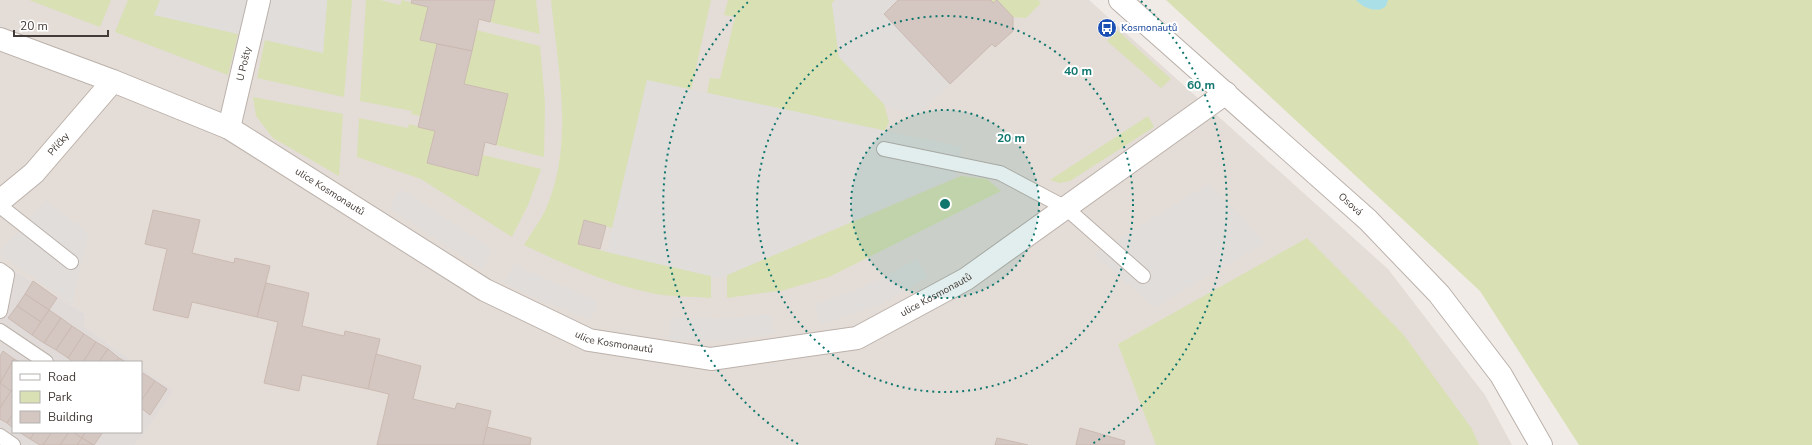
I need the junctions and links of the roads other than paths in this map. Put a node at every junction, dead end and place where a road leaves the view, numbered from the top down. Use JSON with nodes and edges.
{"nodes":[{"id":1,"x":259,"y":0,"type":"edge"},
{"id":2,"x":1120,"y":0,"type":"edge"},
{"id":3,"x":0,"y":39,"type":"edge"},
{"id":4,"x":113,"y":81,"type":"junction"},
{"id":5,"x":1226,"y":93,"type":"junction"},
{"id":6,"x":229,"y":128,"type":"junction"},
{"id":7,"x":884,"y":149,"type":"dead end"},
{"id":8,"x":0,"y":201,"type":"edge"},
{"id":9,"x":0,"y":206,"type":"edge"},
{"id":10,"x":1066,"y":208,"type":"junction"},
{"id":11,"x":71,"y":262,"type":"dead end"},
{"id":12,"x":0,"y":270,"type":"edge"},
{"id":13,"x":1143,"y":276,"type":"dead end"},
{"id":14,"x":0,"y":310,"type":"edge"},
{"id":15,"x":0,"y":331,"type":"edge"},
{"id":16,"x":45,"y":361,"type":"edge"},
{"id":17,"x":0,"y":436,"type":"edge"},
{"id":18,"x":13,"y":445,"type":"edge"},
{"id":19,"x":1541,"y":445,"type":"edge"}],
"edges":[{"from":1,"to":6,"type":"street","name":"U Pošty"},
{"from":2,"to":5,"type":"street","name":"Osová"},
{"from":3,"to":4,"type":"street","name":"ulice Kosmonautů"},
{"from":4,"to":6,"type":"street","name":"ulice Kosmonautů"},
{"from":4,"to":8,"type":"street","name":"Příčky"},
{"from":5,"to":10,"type":"street","name":"ulice Kosmonautů"},
{"from":5,"to":19,"type":"street","name":"Osová"},
{"from":6,"to":10,"type":"street","name":"ulice Kosmonautů"},
{"from":7,"to":10,"type":"lane"},
{"from":9,"to":11,"type":"lane"},
{"from":10,"to":13,"type":"lane"},
{"from":12,"to":14,"type":"lane"},
{"from":15,"to":16,"type":"lane"},
{"from":17,"to":18,"type":"lane"}]}
